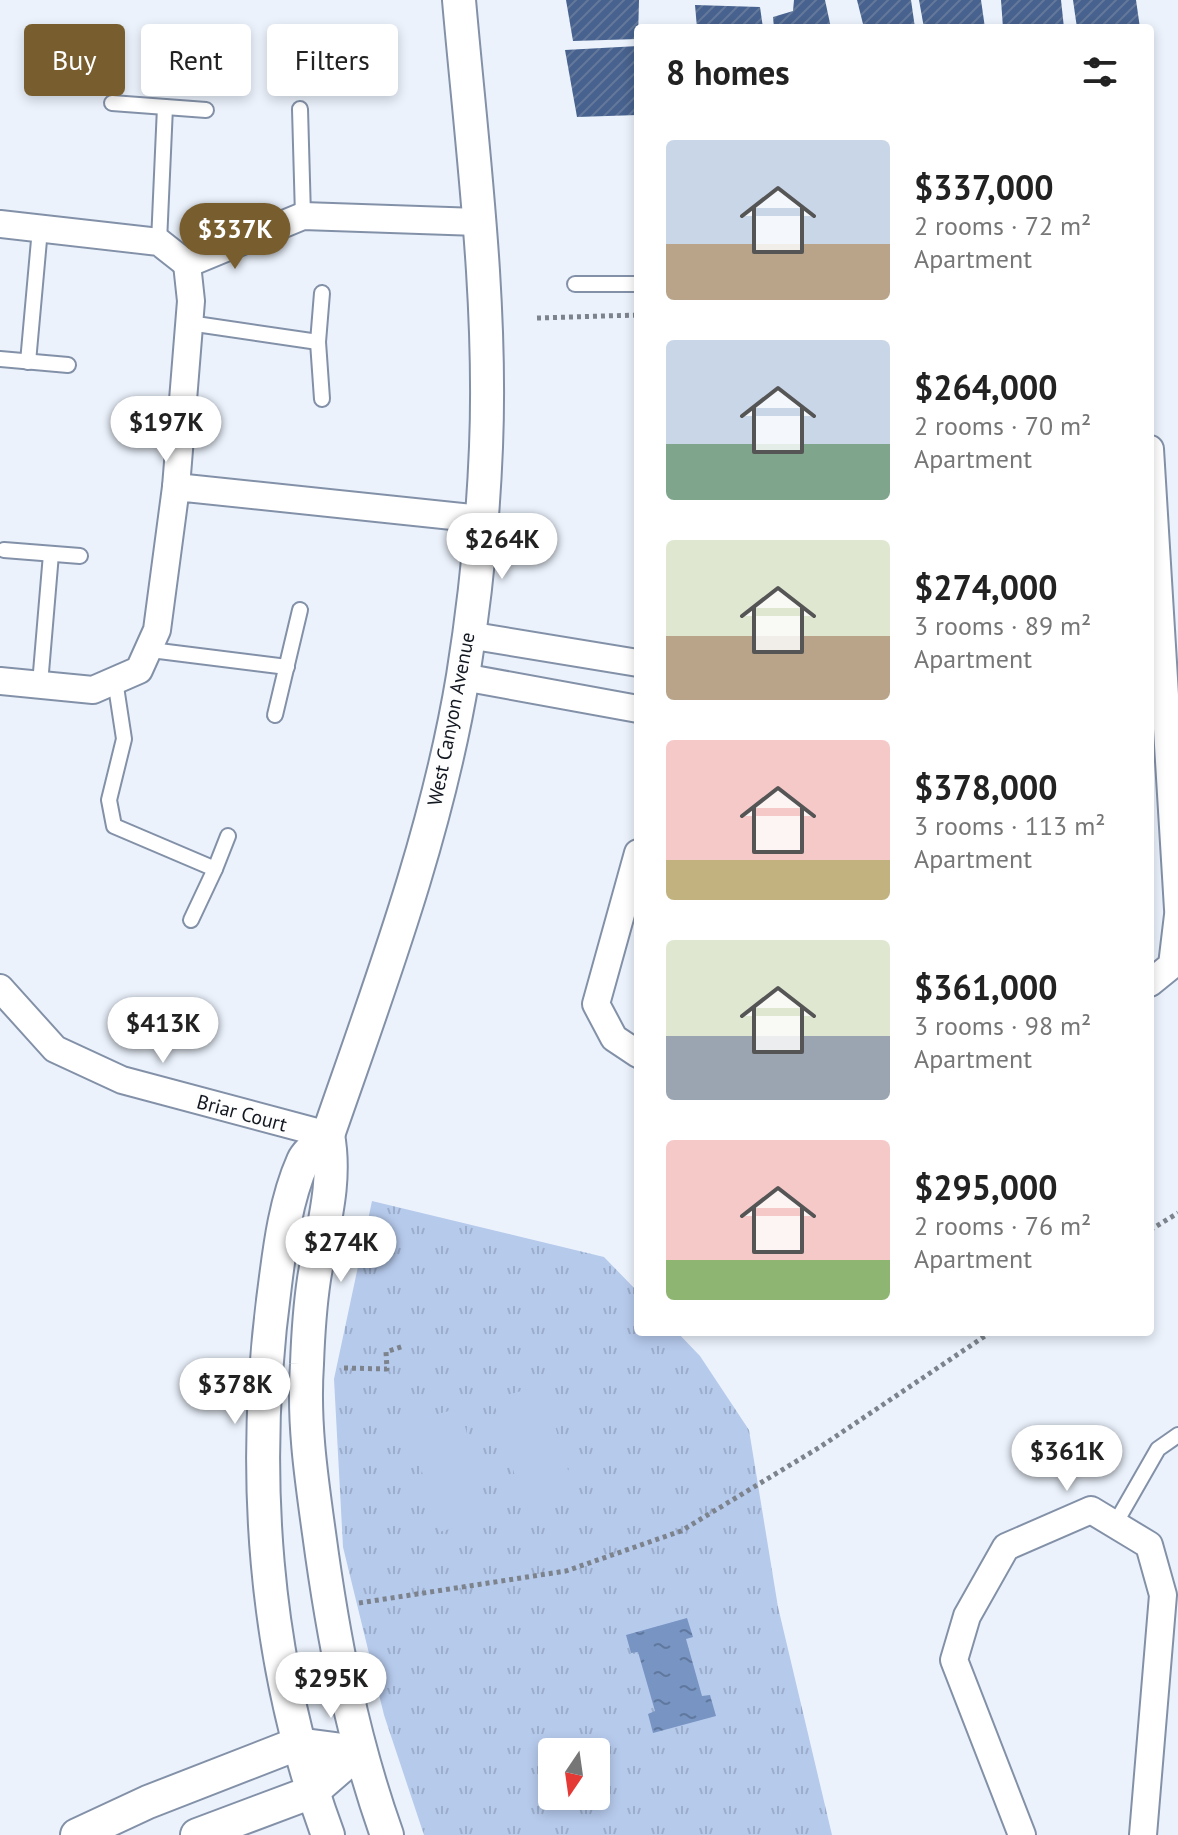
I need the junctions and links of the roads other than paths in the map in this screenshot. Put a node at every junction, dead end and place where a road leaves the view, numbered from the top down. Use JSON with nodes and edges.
{"nodes":[{"id":1,"x":459,"y":0,"type":"edge"},
{"id":2,"x":112,"y":103,"type":"dead end"},
{"id":3,"x":165,"y":107,"type":"junction"},
{"id":4,"x":300,"y":109,"type":"dead end"},
{"id":5,"x":206,"y":110,"type":"dead end"},
{"id":6,"x":303,"y":216,"type":"junction"},
{"id":7,"x":478,"y":222,"type":"junction"},
{"id":8,"x":0,"y":224,"type":"edge"},
{"id":9,"x":40,"y":229,"type":"junction"},
{"id":10,"x":159,"y":242,"type":"junction"},
{"id":11,"x":187,"y":264,"type":"junction"},
{"id":12,"x":575,"y":284,"type":"dead end"},
{"id":13,"x":634,"y":284,"type":"edge"},
{"id":14,"x":322,"y":293,"type":"dead end"},
{"id":15,"x":189,"y":323,"type":"junction"},
{"id":16,"x":318,"y":342,"type":"junction"},
{"id":17,"x":0,"y":359,"type":"edge"},
{"id":18,"x":28,"y":362,"type":"junction"},
{"id":19,"x":68,"y":365,"type":"dead end"},
{"id":20,"x":322,"y":399,"type":"dead end"},
{"id":21,"x":176,"y":487,"type":"junction"},
{"id":22,"x":1154,"y":515,"type":"edge"},
{"id":23,"x":481,"y":519,"type":"junction"},
{"id":24,"x":4,"y":550,"type":"dead end"},
{"id":25,"x":51,"y":554,"type":"junction"},
{"id":26,"x":80,"y":556,"type":"dead end"},
{"id":27,"x":300,"y":610,"type":"dead end"},
{"id":28,"x":468,"y":635,"type":"junction"},
{"id":29,"x":151,"y":650,"type":"junction"},
{"id":30,"x":634,"y":662,"type":"edge"},
{"id":31,"x":287,"y":667,"type":"junction"},
{"id":32,"x":463,"y":677,"type":"junction"},
{"id":33,"x":115,"y":680,"type":"junction"},
{"id":34,"x":0,"y":681,"type":"edge"},
{"id":35,"x":40,"y":684,"type":"junction"},
{"id":36,"x":634,"y":708,"type":"edge"},
{"id":37,"x":275,"y":715,"type":"dead end"},
{"id":38,"x":228,"y":836,"type":"dead end"},
{"id":39,"x":215,"y":869,"type":"junction"},
{"id":40,"x":634,"y":877,"type":"edge"},
{"id":41,"x":1178,"y":912,"type":"edge"},
{"id":42,"x":191,"y":920,"type":"dead end"},
{"id":43,"x":1154,"y":980,"type":"edge"},
{"id":44,"x":0,"y":988,"type":"edge"},
{"id":45,"x":634,"y":1051,"type":"edge"},
{"id":46,"x":328,"y":1135,"type":"junction"},
{"id":47,"x":1178,"y":1435,"type":"edge"},
{"id":48,"x":1115,"y":1524,"type":"junction"},
{"id":49,"x":297,"y":1744,"type":"junction"},
{"id":50,"x":358,"y":1752,"type":"junction"},
{"id":51,"x":312,"y":1792,"type":"junction"},
{"id":52,"x":77,"y":1835,"type":"edge"},
{"id":53,"x":197,"y":1835,"type":"edge"},
{"id":54,"x":328,"y":1835,"type":"edge"},
{"id":55,"x":387,"y":1835,"type":"edge"},
{"id":56,"x":1022,"y":1835,"type":"edge"},
{"id":57,"x":1143,"y":1835,"type":"edge"}],
"edges":[{"from":1,"to":7,"type":"street","name":"West Canyon Avenue"},
{"from":2,"to":3,"type":"lane"},
{"from":3,"to":5,"type":"lane"},
{"from":3,"to":10,"type":"lane"},
{"from":4,"to":6,"type":"lane"},
{"from":6,"to":7,"type":"street"},
{"from":6,"to":11,"type":"street"},
{"from":7,"to":23,"type":"street","name":"West Canyon Avenue"},
{"from":8,"to":9,"type":"street"},
{"from":9,"to":10,"type":"street"},
{"from":9,"to":18,"type":"lane"},
{"from":10,"to":11,"type":"street"},
{"from":11,"to":15,"type":"street"},
{"from":12,"to":13,"type":"lane"},
{"from":14,"to":16,"type":"lane"},
{"from":15,"to":16,"type":"lane"},
{"from":15,"to":21,"type":"street"},
{"from":16,"to":20,"type":"lane"},
{"from":17,"to":18,"type":"lane"},
{"from":18,"to":19,"type":"lane"},
{"from":21,"to":23,"type":"street"},
{"from":21,"to":29,"type":"street"},
{"from":22,"to":41,"type":"street"},
{"from":23,"to":28,"type":"street","name":"West Canyon Avenue"},
{"from":24,"to":25,"type":"lane"},
{"from":25,"to":26,"type":"lane"},
{"from":25,"to":35,"type":"lane"},
{"from":27,"to":31,"type":"lane"},
{"from":28,"to":30,"type":"street"},
{"from":28,"to":32,"type":"street","name":"West Canyon Avenue"},
{"from":29,"to":31,"type":"lane"},
{"from":29,"to":33,"type":"street"},
{"from":31,"to":37,"type":"lane"},
{"from":32,"to":36,"type":"street"},
{"from":32,"to":46,"type":"street","name":"West Canyon Avenue"},
{"from":33,"to":35,"type":"street"},
{"from":33,"to":39,"type":"lane"},
{"from":34,"to":35,"type":"street"},
{"from":38,"to":39,"type":"lane"},
{"from":39,"to":42,"type":"lane"},
{"from":40,"to":45,"type":"street"},
{"from":41,"to":43,"type":"street"},
{"from":44,"to":46,"type":"street","name":"Briar Court"},
{"from":46,"to":49,"type":"street","name":"West Canyon Avenue"},
{"from":46,"to":50,"type":"street","name":"West Canyon Avenue"},
{"from":47,"to":48,"type":"lane"},
{"from":48,"to":56,"type":"street"},
{"from":48,"to":57,"type":"street"},
{"from":49,"to":50,"type":"street"},
{"from":49,"to":51,"type":"street","name":"West Canyon Avenue"},
{"from":49,"to":52,"type":"street"},
{"from":50,"to":51,"type":"street"},
{"from":50,"to":55,"type":"street","name":"West Canyon Avenue"},
{"from":51,"to":53,"type":"street"},
{"from":51,"to":54,"type":"street","name":"West Canyon Avenue"}]}
